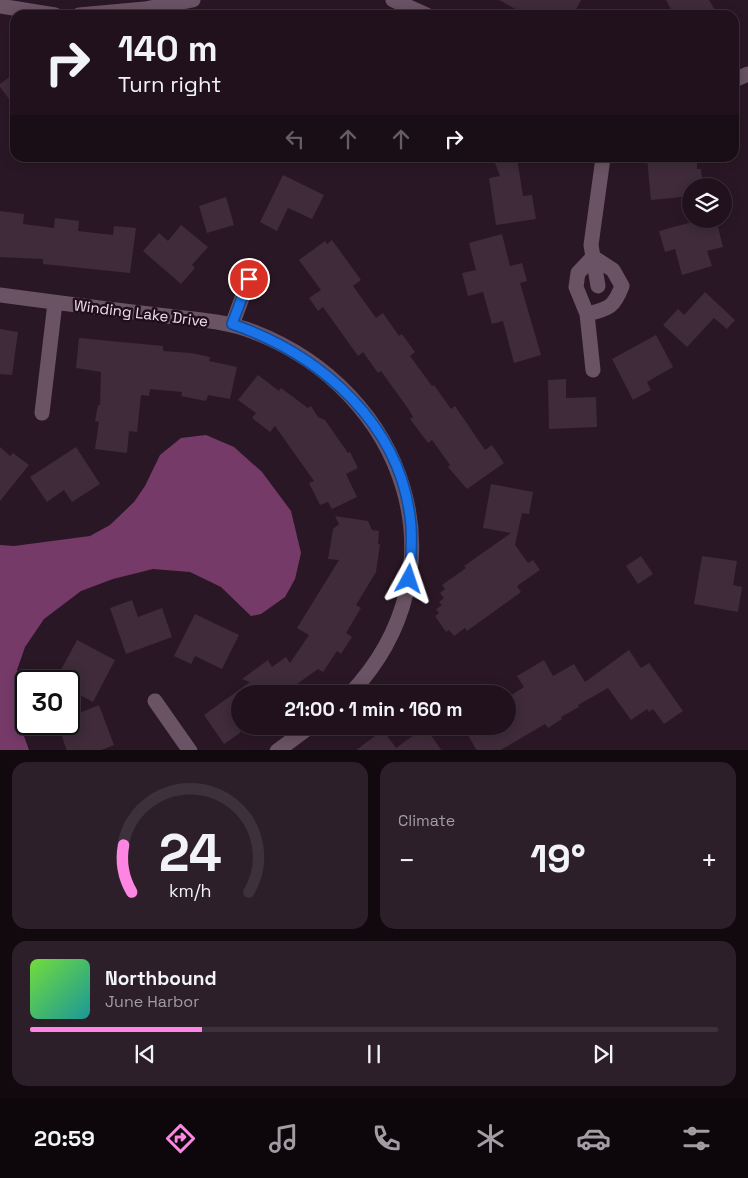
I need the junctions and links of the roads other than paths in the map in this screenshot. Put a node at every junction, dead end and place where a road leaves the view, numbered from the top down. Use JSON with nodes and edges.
{"nodes":[{"id":1,"x":193,"y":0,"type":"edge"},
{"id":2,"x":393,"y":0,"type":"edge"},
{"id":3,"x":0,"y":6,"type":"edge"},
{"id":4,"x":36,"y":6,"type":"edge"},
{"id":5,"x":134,"y":10,"type":"edge"},
{"id":6,"x":416,"y":10,"type":"edge"},
{"id":7,"x":602,"y":162,"type":"edge"},
{"id":8,"x":593,"y":257,"type":"junction"},
{"id":9,"x":249,"y":279,"type":"dead end"},
{"id":10,"x":598,"y":286,"type":"dead end"},
{"id":11,"x":0,"y":294,"type":"edge"},
{"id":12,"x":55,"y":303,"type":"junction"},
{"id":13,"x":587,"y":314,"type":"junction"},
{"id":14,"x":232,"y":324,"type":"junction"},
{"id":15,"x":593,"y":370,"type":"dead end"},
{"id":16,"x":42,"y":412,"type":"dead end"},
{"id":17,"x":357,"y":685,"type":"edge"},
{"id":18,"x":155,"y":701,"type":"dead end"},
{"id":19,"x":298,"y":735,"type":"edge"},
{"id":20,"x":190,"y":750,"type":"edge"},
{"id":21,"x":277,"y":750,"type":"edge"}],
"edges":[{"from":1,"to":5,"type":"street"},
{"from":2,"to":6,"type":"street"},
{"from":3,"to":4,"type":"street"},
{"from":7,"to":8,"type":"street"},
{"from":8,"to":10,"type":"street"},
{"from":8,"to":13,"type":"street"},
{"from":8,"to":13,"type":"street"},
{"from":9,"to":14,"type":"street"},
{"from":11,"to":12,"type":"street","name":"Winding Lake Drive"},
{"from":12,"to":14,"type":"street","name":"Winding Lake Drive"},
{"from":12,"to":16,"type":"street"},
{"from":13,"to":15,"type":"street"},
{"from":14,"to":17,"type":"street","name":"Winding Lake Drive"},
{"from":18,"to":20,"type":"street"},
{"from":19,"to":21,"type":"street"}]}
